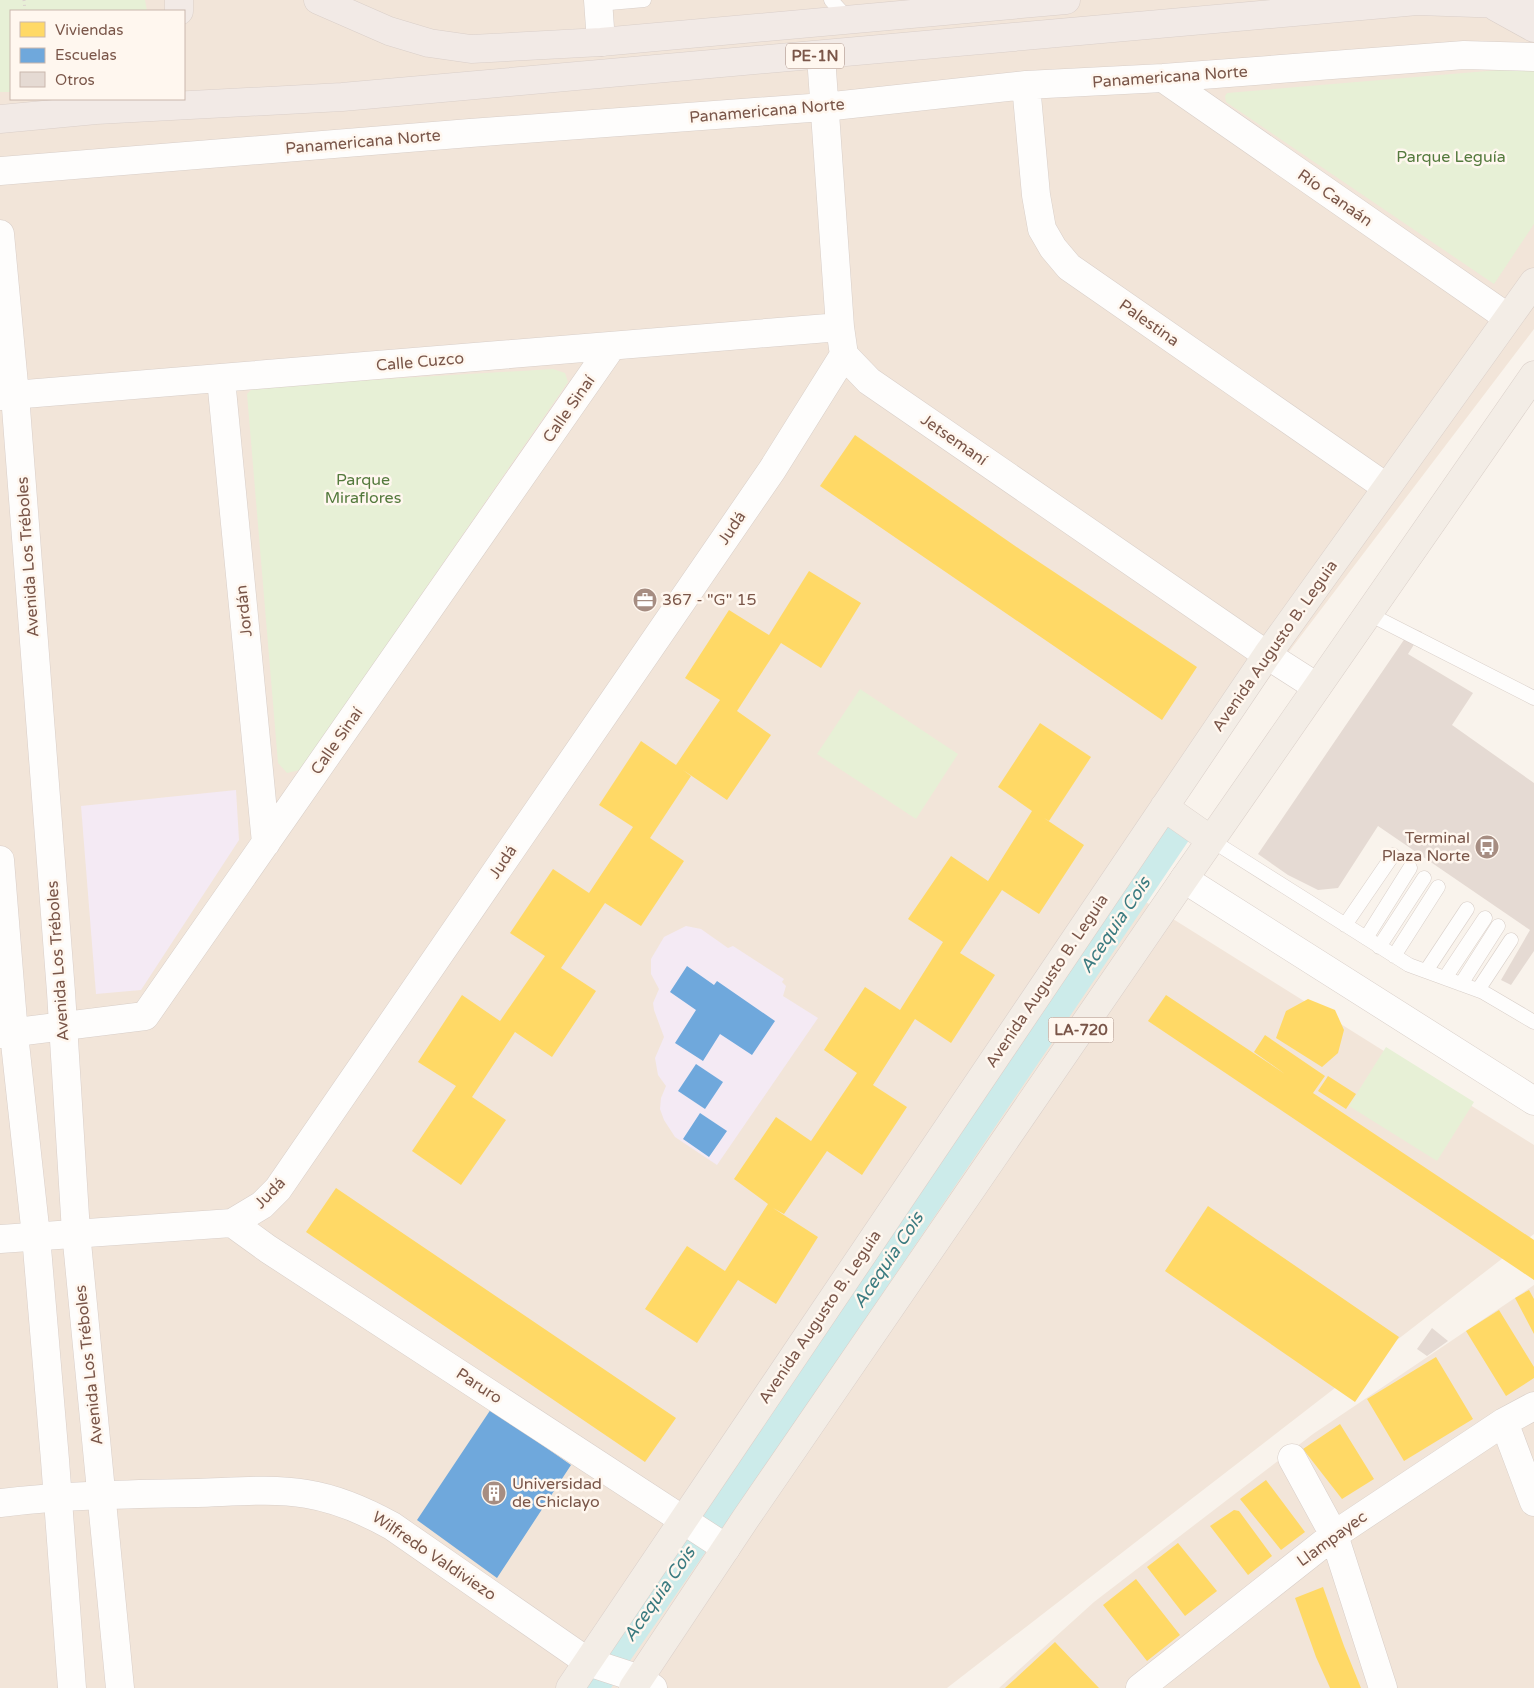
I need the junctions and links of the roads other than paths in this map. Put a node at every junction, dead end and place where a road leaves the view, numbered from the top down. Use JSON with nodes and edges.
{"nodes":[{"id":1,"x":318,"y":0,"type":"edge"},
{"id":2,"x":644,"y":0,"type":"edge"},
{"id":3,"x":1066,"y":0,"type":"edge"},
{"id":4,"x":598,"y":2,"type":"edge"},
{"id":5,"x":1493,"y":5,"type":"junction"},
{"id":6,"x":1534,"y":5,"type":"edge"},
{"id":7,"x":840,"y":10,"type":"edge"},
{"id":8,"x":1534,"y":28,"type":"edge"},
{"id":9,"x":601,"y":42,"type":"junction"},
{"id":10,"x":820,"y":56,"type":"junction"},
{"id":11,"x":1534,"y":57,"type":"edge"},
{"id":12,"x":1163,"y":78,"type":"junction"},
{"id":13,"x":1026,"y":85,"type":"junction"},
{"id":14,"x":119,"y":100,"type":"edge"},
{"id":15,"x":824,"y":107,"type":"junction"},
{"id":16,"x":96,"y":110,"type":"junction"},
{"id":17,"x":0,"y":119,"type":"edge"},
{"id":18,"x":0,"y":171,"type":"edge"},
{"id":19,"x":0,"y":234,"type":"edge"},
{"id":20,"x":1534,"y":282,"type":"edge"},
{"id":21,"x":1507,"y":317,"type":"junction"},
{"id":22,"x":840,"y":327,"type":"junction"},
{"id":23,"x":612,"y":346,"type":"junction"},
{"id":24,"x":844,"y":355,"type":"junction"},
{"id":25,"x":1534,"y":375,"type":"edge"},
{"id":26,"x":221,"y":379,"type":"junction"},
{"id":27,"x":8,"y":396,"type":"edge"},
{"id":28,"x":1386,"y":487,"type":"junction"},
{"id":29,"x":1369,"y":614,"type":"junction"},
{"id":30,"x":1267,"y":655,"type":"junction"},
{"id":31,"x":1318,"y":687,"type":"junction"},
{"id":32,"x":1534,"y":698,"type":"edge"},
{"id":33,"x":1164,"y":807,"type":"junction"},
{"id":34,"x":1211,"y":840,"type":"junction"},
{"id":35,"x":266,"y":843,"type":"junction"},
{"id":36,"x":1393,"y":855,"type":"dead end"},
{"id":37,"x":0,"y":860,"type":"edge"},
{"id":38,"x":1410,"y":868,"type":"dead end"},
{"id":39,"x":1424,"y":878,"type":"dead end"},
{"id":40,"x":1184,"y":880,"type":"junction"},
{"id":41,"x":1438,"y":887,"type":"dead end"},
{"id":42,"x":1467,"y":909,"type":"dead end"},
{"id":43,"x":1484,"y":918,"type":"dead end"},
{"id":44,"x":1345,"y":925,"type":"junction"},
{"id":45,"x":1498,"y":926,"type":"dead end"},
{"id":46,"x":1366,"y":938,"type":"junction"},
{"id":47,"x":1511,"y":940,"type":"dead end"},
{"id":48,"x":1379,"y":947,"type":"junction"},
{"id":49,"x":1394,"y":956,"type":"junction"},
{"id":50,"x":1426,"y":971,"type":"junction"},
{"id":51,"x":1445,"y":978,"type":"junction"},
{"id":52,"x":1461,"y":984,"type":"junction"},
{"id":53,"x":1478,"y":990,"type":"junction"},
{"id":54,"x":1534,"y":1022,"type":"edge"},
{"id":55,"x":63,"y":1025,"type":"junction"},
{"id":56,"x":7,"y":1034,"type":"edge"},
{"id":57,"x":1534,"y":1101,"type":"edge"},
{"id":58,"x":232,"y":1223,"type":"junction"},
{"id":59,"x":76,"y":1232,"type":"junction"},
{"id":60,"x":36,"y":1236,"type":"junction"},
{"id":61,"x":0,"y":1238,"type":"edge"},
{"id":62,"x":1534,"y":1406,"type":"edge"},
{"id":63,"x":1504,"y":1422,"type":"junction"},
{"id":64,"x":1292,"y":1458,"type":"dead end"},
{"id":65,"x":103,"y":1495,"type":"junction"},
{"id":66,"x":58,"y":1496,"type":"junction"},
{"id":67,"x":1534,"y":1502,"type":"edge"},
{"id":68,"x":0,"y":1503,"type":"edge"},
{"id":69,"x":685,"y":1520,"type":"junction"},
{"id":70,"x":1334,"y":1535,"type":"junction"},
{"id":71,"x":725,"y":1547,"type":"junction"},
{"id":72,"x":589,"y":1662,"type":"junction"},
{"id":73,"x":641,"y":1683,"type":"edge"},
{"id":74,"x":72,"y":1688,"type":"edge"},
{"id":75,"x":120,"y":1688,"type":"edge"},
{"id":76,"x":570,"y":1688,"type":"edge"},
{"id":77,"x":1140,"y":1688,"type":"edge"},
{"id":78,"x":1383,"y":1688,"type":"edge"}],
"edges":[{"from":1,"to":9,"type":"highway","number":"PE-1N"},
{"from":2,"to":4,"type":"lane"},
{"from":3,"to":7,"type":"highway","number":"PE-1N"},
{"from":4,"to":9,"type":"street"},
{"from":5,"to":6,"type":"highway","number":"PE-1N"},
{"from":5,"to":8,"type":"highway"},
{"from":5,"to":10,"type":"highway","number":"PE-1N"},
{"from":7,"to":9,"type":"highway","number":"PE-1N"},
{"from":10,"to":15,"type":"street"},
{"from":10,"to":16,"type":"highway","number":"PE-1N"},
{"from":11,"to":12,"type":"street","name":"Panamericana Norte"},
{"from":12,"to":13,"type":"street","name":"Panamericana Norte"},
{"from":12,"to":21,"type":"street","name":"Río Canaán"},
{"from":13,"to":15,"type":"street","name":"Panamericana Norte"},
{"from":13,"to":28,"type":"street","name":"Palestina"},
{"from":14,"to":16,"type":"highway","number":"PE-1N"},
{"from":15,"to":18,"type":"street","name":"Panamericana Norte"},
{"from":15,"to":22,"type":"street"},
{"from":16,"to":17,"type":"highway","number":"PE-1N"},
{"from":19,"to":27,"type":"street","name":"Avenida Los Tréboles"},
{"from":20,"to":21,"type":"main road","name":"Avenida Augusto B. Leguia","number":"LA-720"},
{"from":21,"to":28,"type":"main road","name":"Avenida Augusto B. Leguia","number":"LA-720"},
{"from":22,"to":23,"type":"street","name":"Calle Cuzco"},
{"from":22,"to":24,"type":"street"},
{"from":23,"to":26,"type":"street","name":"Calle Cuzco"},
{"from":23,"to":35,"type":"street","name":"Calle Sinaí"},
{"from":24,"to":30,"type":"street","name":"Jetsemaní"},
{"from":24,"to":58,"type":"street","name":"Judá"},
{"from":25,"to":29,"type":"main road","number":"LA-720"},
{"from":26,"to":27,"type":"street","name":"Calle Cuzco"},
{"from":26,"to":35,"type":"street","name":"Jordán"},
{"from":27,"to":55,"type":"street","name":"Avenida Los Tréboles"},
{"from":28,"to":30,"type":"main road","name":"Avenida Augusto B. Leguia","number":"LA-720"},
{"from":29,"to":31,"type":"main road","number":"LA-720"},
{"from":29,"to":32,"type":"lane"},
{"from":30,"to":31,"type":"street","name":"Jetsemaní"},
{"from":30,"to":33,"type":"main road","name":"Avenida Augusto B. Leguia","number":"LA-720"},
{"from":31,"to":34,"type":"main road","number":"LA-720"},
{"from":33,"to":34,"type":"main road"},
{"from":33,"to":69,"type":"main road","name":"Avenida Augusto B. Leguia","number":"LA-720"},
{"from":34,"to":40,"type":"main road","number":"LA-720"},
{"from":34,"to":44,"type":"lane"},
{"from":35,"to":55,"type":"street","name":"Calle Sinaí"},
{"from":36,"to":44,"type":"lane"},
{"from":37,"to":56,"type":"street"},
{"from":38,"to":46,"type":"lane"},
{"from":39,"to":48,"type":"lane"},
{"from":40,"to":57,"type":"street"},
{"from":40,"to":71,"type":"main road","number":"LA-720"},
{"from":41,"to":49,"type":"lane"},
{"from":42,"to":50,"type":"lane"},
{"from":43,"to":51,"type":"lane"},
{"from":44,"to":46,"type":"lane"},
{"from":45,"to":52,"type":"lane"},
{"from":46,"to":48,"type":"lane"},
{"from":47,"to":53,"type":"lane"},
{"from":48,"to":49,"type":"lane"},
{"from":49,"to":50,"type":"lane"},
{"from":50,"to":51,"type":"lane"},
{"from":51,"to":52,"type":"lane"},
{"from":52,"to":53,"type":"lane"},
{"from":53,"to":54,"type":"lane"},
{"from":55,"to":56,"type":"street","name":"Calle Sinaí"},
{"from":55,"to":59,"type":"street","name":"Avenida Los Tréboles"},
{"from":56,"to":60,"type":"street"},
{"from":58,"to":59,"type":"street","name":"Judá"},
{"from":58,"to":69,"type":"street","name":"Paruro"},
{"from":59,"to":60,"type":"street","name":"Judá"},
{"from":59,"to":65,"type":"street","name":"Avenida Los Tréboles"},
{"from":60,"to":61,"type":"street","name":"Judá"},
{"from":60,"to":66,"type":"street"},
{"from":62,"to":63,"type":"street","name":"Llampayec"},
{"from":63,"to":67,"type":"street"},
{"from":63,"to":70,"type":"street","name":"Llampayec"},
{"from":64,"to":70,"type":"street"},
{"from":65,"to":66,"type":"street","name":"Wilfredo Valdiviezo"},
{"from":65,"to":72,"type":"street","name":"Wilfredo Valdiviezo"},
{"from":65,"to":75,"type":"street","name":"Avenida Los Tréboles"},
{"from":66,"to":68,"type":"street","name":"Wilfredo Valdiviezo"},
{"from":66,"to":74,"type":"street"},
{"from":69,"to":71,"type":"street","name":"Paruro"},
{"from":69,"to":72,"type":"main road","name":"Avenida Augusto B. Leguia","number":"LA-720"},
{"from":70,"to":77,"type":"street","name":"Llampayec"},
{"from":70,"to":78,"type":"street"},
{"from":71,"to":73,"type":"main road","number":"LA-720"},
{"from":72,"to":73,"type":"street","name":"Wilfredo Valdiviezo"},
{"from":72,"to":76,"type":"main road","name":"Avenida Augusto B. Leguia","number":"LA-720"}]}
